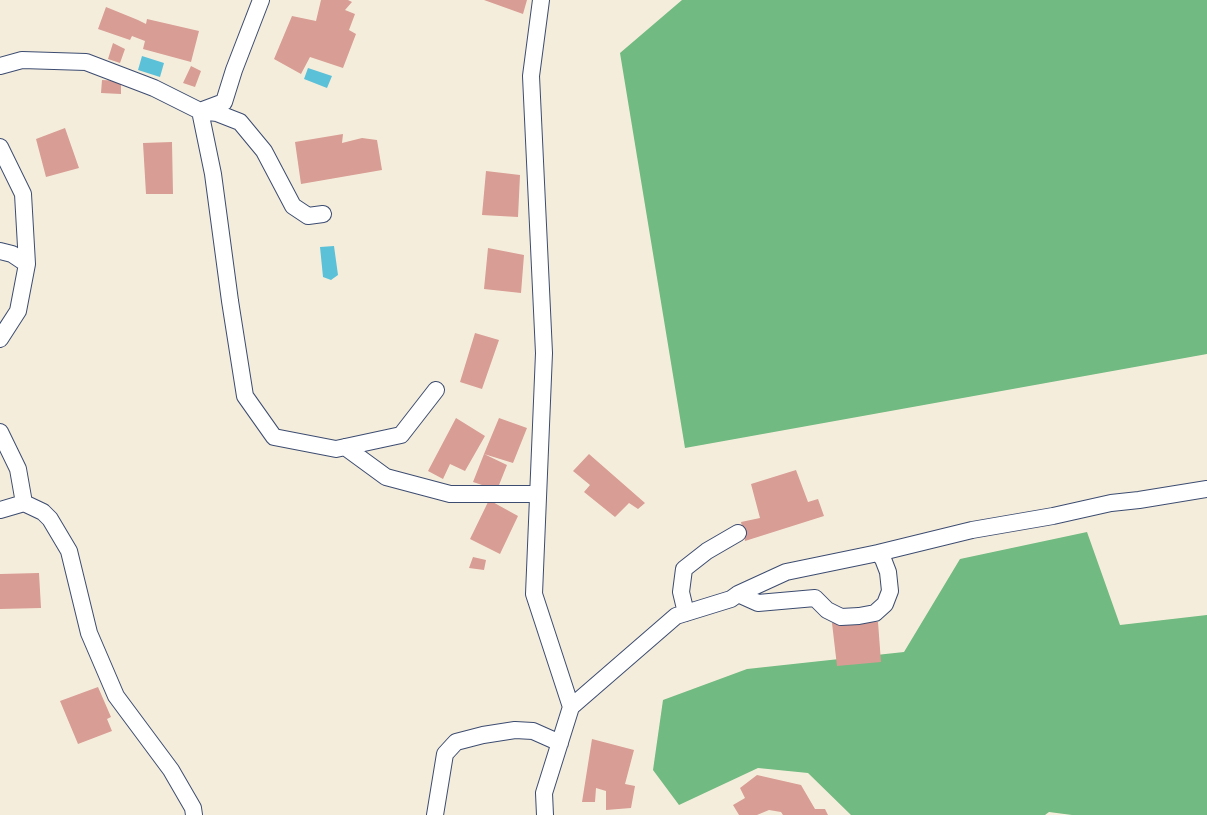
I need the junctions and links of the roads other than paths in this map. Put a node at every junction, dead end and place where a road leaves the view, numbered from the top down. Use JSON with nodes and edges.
{"nodes":[{"id":1,"x":261,"y":0,"type":"edge"},
{"id":2,"x":541,"y":0,"type":"edge"},
{"id":3,"x":0,"y":66,"type":"edge"},
{"id":4,"x":200,"y":111,"type":"junction"},
{"id":5,"x":0,"y":147,"type":"edge"},
{"id":6,"x":324,"y":214,"type":"dead end"},
{"id":7,"x":0,"y":252,"type":"edge"},
{"id":8,"x":27,"y":264,"type":"junction"},
{"id":9,"x":0,"y":339,"type":"edge"},
{"id":10,"x":436,"y":390,"type":"dead end"},
{"id":11,"x":0,"y":432,"type":"edge"},
{"id":12,"x":345,"y":447,"type":"junction"},
{"id":13,"x":1207,"y":489,"type":"edge"},
{"id":14,"x":538,"y":494,"type":"junction"},
{"id":15,"x":24,"y":503,"type":"junction"},
{"id":16,"x":0,"y":510,"type":"edge"},
{"id":17,"x":738,"y":533,"type":"dead end"},
{"id":18,"x":878,"y":554,"type":"junction"},
{"id":19,"x":738,"y":594,"type":"junction"},
{"id":20,"x":686,"y":613,"type":"junction"},
{"id":21,"x":571,"y":707,"type":"junction"},
{"id":22,"x":560,"y":743,"type":"junction"},
{"id":23,"x":194,"y":815,"type":"edge"},
{"id":24,"x":435,"y":815,"type":"edge"},
{"id":25,"x":545,"y":815,"type":"edge"}],
"edges":[{"from":1,"to":4,"type":"street"},
{"from":2,"to":14,"type":"street"},
{"from":3,"to":4,"type":"street"},
{"from":4,"to":6,"type":"street"},
{"from":4,"to":12,"type":"street"},
{"from":5,"to":8,"type":"street"},
{"from":7,"to":8,"type":"street"},
{"from":8,"to":9,"type":"street"},
{"from":10,"to":12,"type":"street"},
{"from":11,"to":15,"type":"street"},
{"from":12,"to":14,"type":"street"},
{"from":13,"to":18,"type":"street"},
{"from":14,"to":21,"type":"street"},
{"from":15,"to":16,"type":"street"},
{"from":15,"to":23,"type":"street"},
{"from":17,"to":20,"type":"street"},
{"from":18,"to":19,"type":"street"},
{"from":18,"to":19,"type":"street"},
{"from":19,"to":20,"type":"street"},
{"from":20,"to":21,"type":"street"},
{"from":21,"to":22,"type":"street"},
{"from":22,"to":24,"type":"street"},
{"from":22,"to":25,"type":"street"}]}
